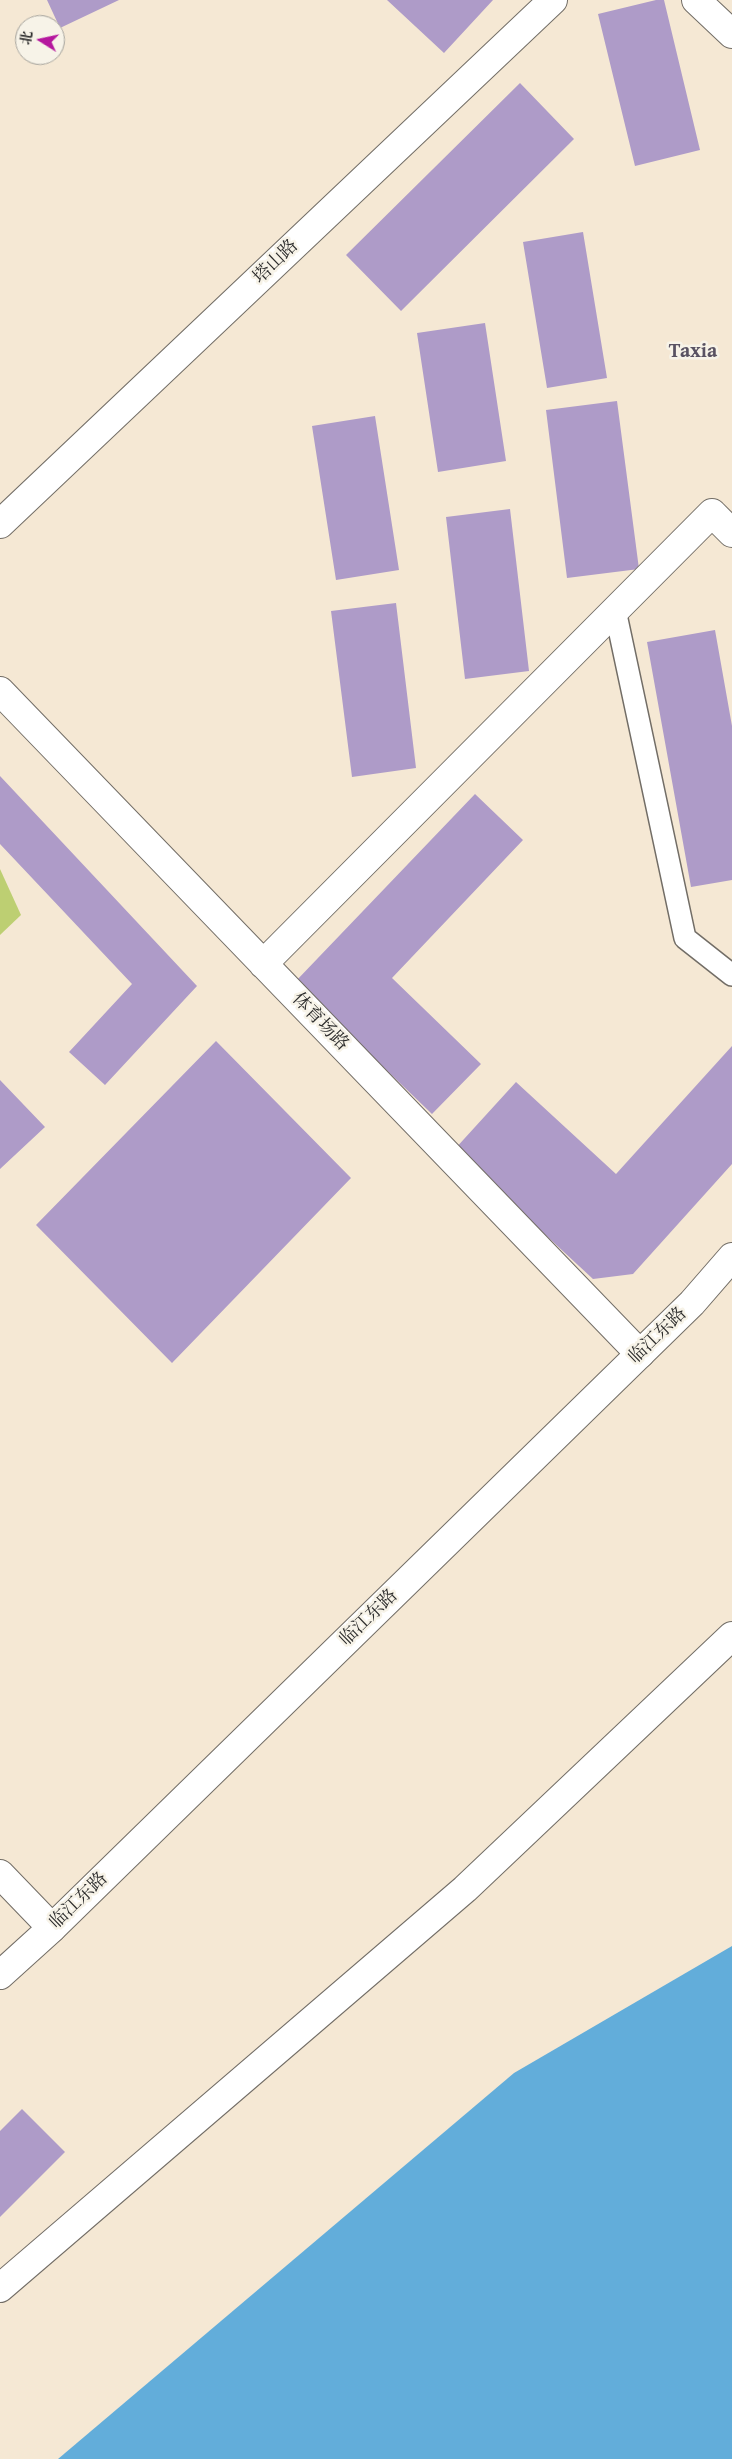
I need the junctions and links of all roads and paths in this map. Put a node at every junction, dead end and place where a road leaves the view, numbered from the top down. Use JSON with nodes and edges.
{"nodes":[{"id":1,"x":553,"y":0,"type":"edge"},
{"id":2,"x":696,"y":0,"type":"edge"},
{"id":3,"x":732,"y":34,"type":"edge"},
{"id":4,"x":0,"y":524,"type":"edge"},
{"id":5,"x":732,"y":533,"type":"edge"},
{"id":6,"x":615,"y":610,"type":"junction"},
{"id":7,"x":0,"y":691,"type":"edge"},
{"id":8,"x":263,"y":964,"type":"junction"},
{"id":9,"x":732,"y":975,"type":"edge"},
{"id":10,"x":732,"y":1257,"type":"edge"},
{"id":11,"x":640,"y":1354,"type":"junction"},
{"id":12,"x":732,"y":1636,"type":"edge"},
{"id":13,"x":0,"y":1874,"type":"edge"},
{"id":14,"x":52,"y":1928,"type":"junction"},
{"id":15,"x":0,"y":1975,"type":"edge"},
{"id":16,"x":0,"y":2288,"type":"edge"}],
"edges":[{"from":1,"to":4,"type":"street","name":"塔山路"},
{"from":2,"to":3,"type":"street"},
{"from":5,"to":6,"type":"street"},
{"from":6,"to":8,"type":"street"},
{"from":6,"to":9,"type":"lane"},
{"from":7,"to":8,"type":"street","name":"体育场路"},
{"from":8,"to":11,"type":"street","name":"体育场路"},
{"from":10,"to":11,"type":"street","name":"临江东路"},
{"from":11,"to":14,"type":"street","name":"临江东路"},
{"from":12,"to":16,"type":"street"},
{"from":13,"to":14,"type":"street"},
{"from":14,"to":15,"type":"street","name":"临江东路"}]}
